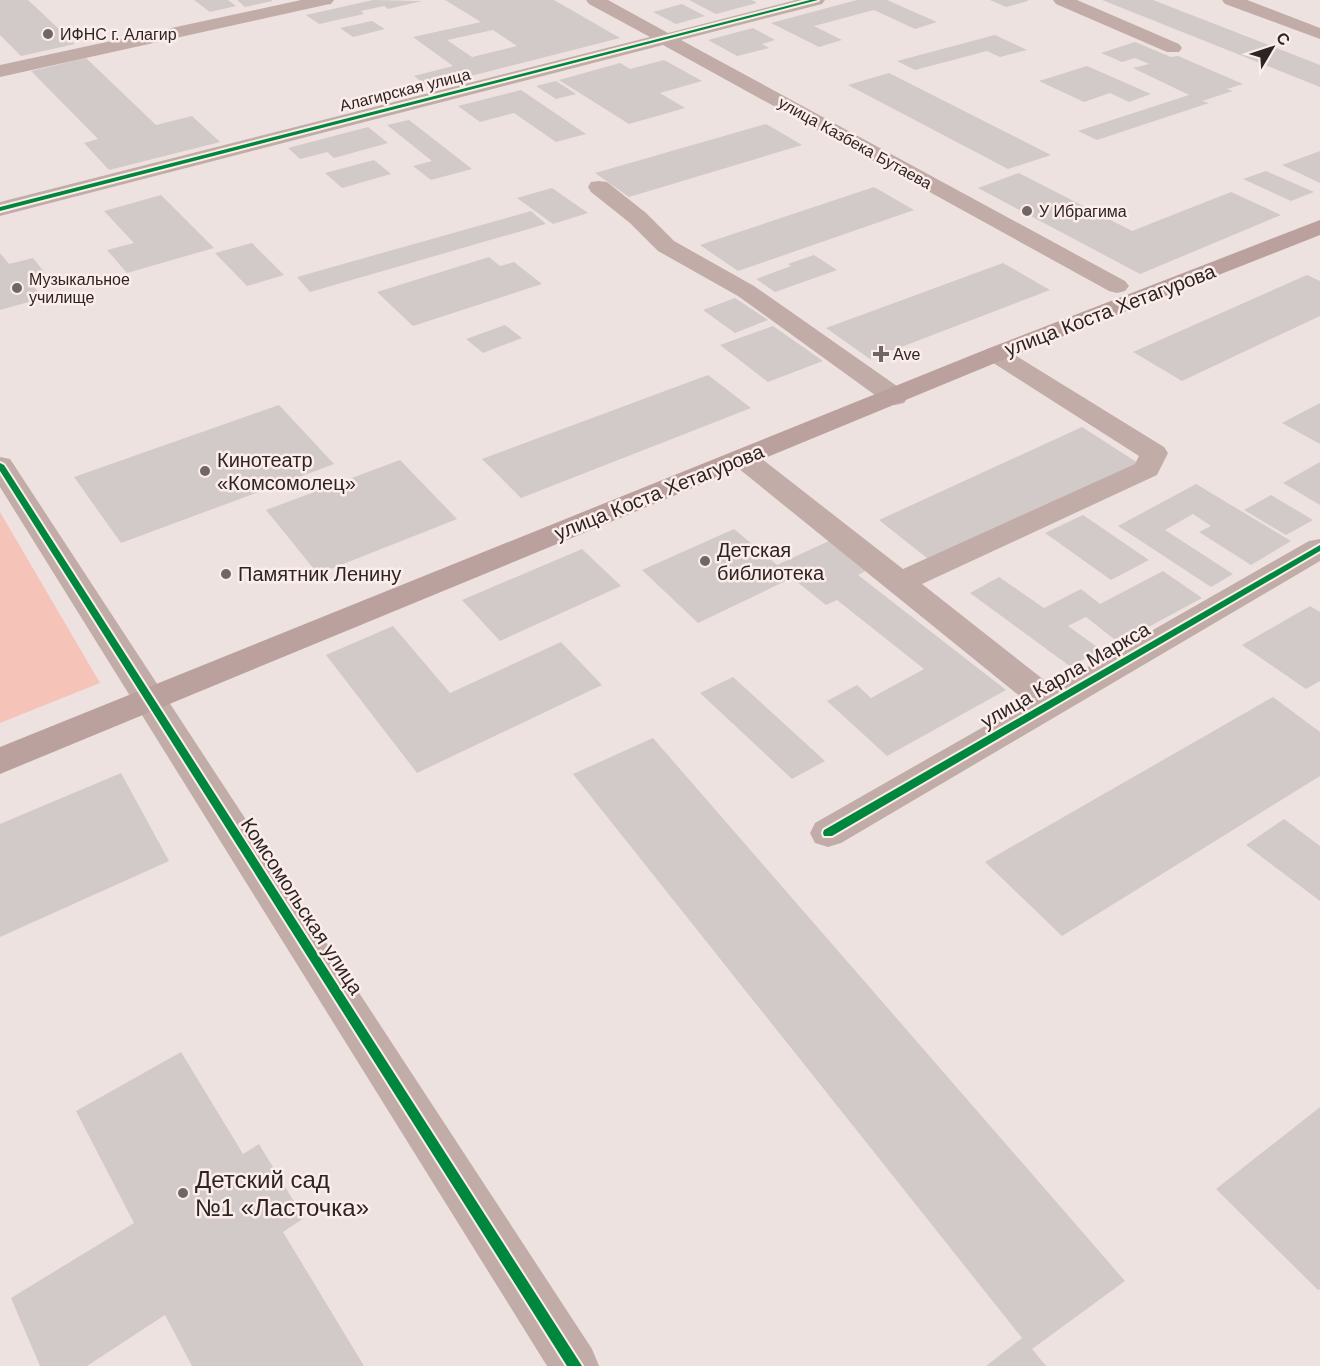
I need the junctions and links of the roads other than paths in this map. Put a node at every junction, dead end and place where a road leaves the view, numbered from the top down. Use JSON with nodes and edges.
{"nodes":[{"id":1,"x":326,"y":0,"type":"edge"},
{"id":2,"x":595,"y":0,"type":"edge"},
{"id":3,"x":816,"y":0,"type":"edge"},
{"id":4,"x":1062,"y":0,"type":"edge"},
{"id":5,"x":1231,"y":0,"type":"edge"},
{"id":6,"x":776,"y":4,"type":"edge"},
{"id":7,"x":1320,"y":34,"type":"edge"},
{"id":8,"x":666,"y":39,"type":"junction"},
{"id":9,"x":1173,"y":48,"type":"dead end"},
{"id":10,"x":0,"y":71,"type":"edge"},
{"id":11,"x":599,"y":187,"type":"dead end"},
{"id":12,"x":0,"y":209,"type":"edge"},
{"id":13,"x":1320,"y":227,"type":"edge"},
{"id":14,"x":1117,"y":286,"type":"dead end"},
{"id":15,"x":996,"y":354,"type":"junction"},
{"id":16,"x":895,"y":397,"type":"junction"},
{"id":17,"x":743,"y":458,"type":"junction"},
{"id":18,"x":0,"y":465,"type":"edge"},
{"id":19,"x":1320,"y":548,"type":"edge"},
{"id":20,"x":899,"y":583,"type":"junction"},
{"id":21,"x":149,"y":700,"type":"junction"},
{"id":22,"x":1052,"y":704,"type":"junction"},
{"id":23,"x":0,"y":761,"type":"edge"},
{"id":24,"x":828,"y":833,"type":"dead end"},
{"id":25,"x":575,"y":1366,"type":"edge"}],
"edges":[{"from":1,"to":10,"type":"street"},
{"from":2,"to":8,"type":"street","name":"улица Казбека Бутаева"},
{"from":3,"to":6,"type":"street","name":"Алагирская улица"},
{"from":4,"to":9,"type":"street"},
{"from":5,"to":7,"type":"street"},
{"from":6,"to":8,"type":"street","name":"Алагирская улица"},
{"from":8,"to":12,"type":"street","name":"Алагирская улица"},
{"from":8,"to":14,"type":"street","name":"улица Казбека Бутаева"},
{"from":11,"to":16,"type":"street"},
{"from":13,"to":15,"type":"main road","name":"улица Коста Хетагурова"},
{"from":15,"to":16,"type":"main road","name":"улица Коста Хетагурова"},
{"from":15,"to":20,"type":"street"},
{"from":16,"to":17,"type":"main road","name":"улица Коста Хетагурова"},
{"from":17,"to":20,"type":"street"},
{"from":17,"to":21,"type":"main road","name":"улица Коста Хетагурова"},
{"from":18,"to":21,"type":"street","name":"Комсомольская улица"},
{"from":19,"to":22,"type":"street","name":"улица Карла Маркса"},
{"from":20,"to":22,"type":"street"},
{"from":21,"to":23,"type":"main road","name":"улица Коста Хетагурова"},
{"from":21,"to":25,"type":"street","name":"Комсомольская улица"},
{"from":22,"to":24,"type":"street","name":"улица Карла Маркса"}]}
